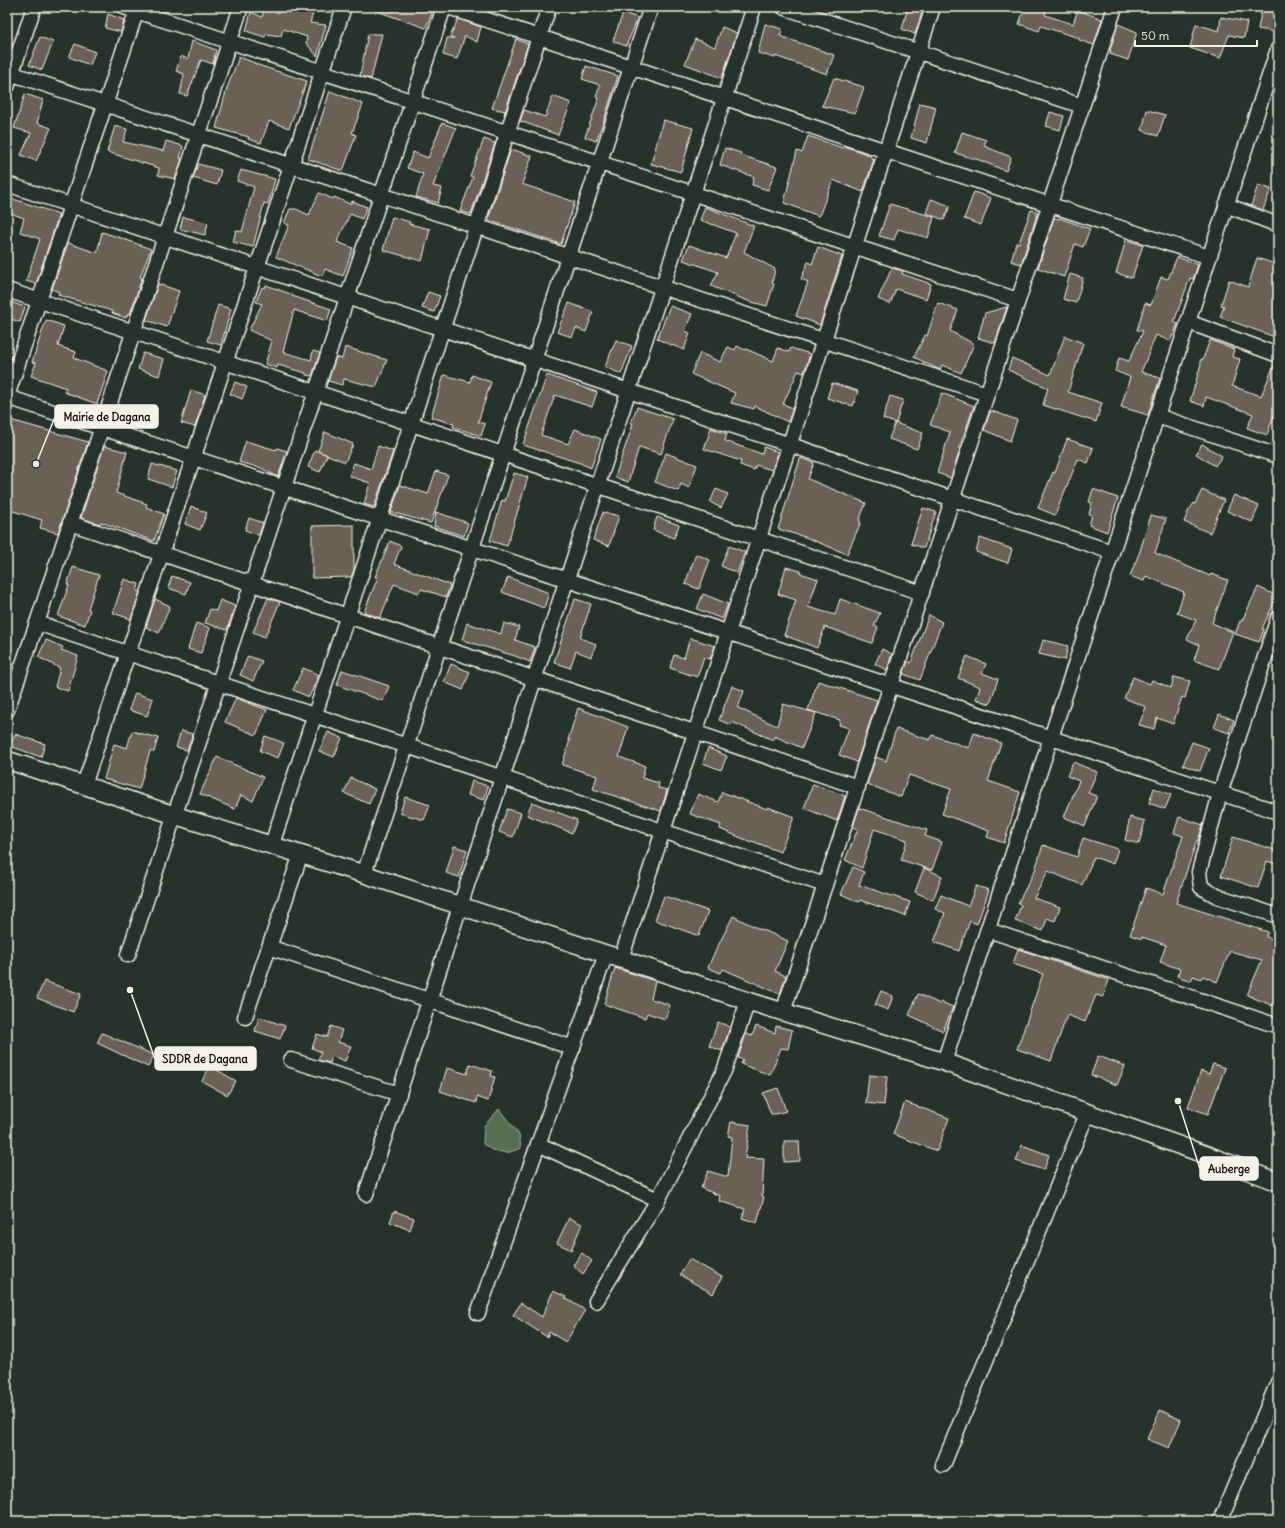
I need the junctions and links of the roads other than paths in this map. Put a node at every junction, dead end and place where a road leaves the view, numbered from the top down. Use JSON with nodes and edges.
{"nodes":[{"id":1,"x":34,"y":7,"type":"edge"},
{"id":2,"x":241,"y":7,"type":"edge"},
{"id":3,"x":344,"y":7,"type":"edge"},
{"id":4,"x":444,"y":7,"type":"edge"},
{"id":5,"x":448,"y":7,"type":"edge"},
{"id":6,"x":549,"y":7,"type":"edge"},
{"id":7,"x":652,"y":7,"type":"edge"},
{"id":8,"x":754,"y":7,"type":"edge"},
{"id":9,"x":783,"y":7,"type":"edge"},
{"id":10,"x":932,"y":7,"type":"edge"},
{"id":11,"x":133,"y":8,"type":"edge"},
{"id":12,"x":1113,"y":8,"type":"edge"},
{"id":13,"x":539,"y":37,"type":"junction"},
{"id":14,"x":230,"y":42,"type":"junction"},
{"id":15,"x":918,"y":52,"type":"junction"},
{"id":16,"x":1277,"y":54,"type":"edge"},
{"id":17,"x":632,"y":67,"type":"junction"},
{"id":18,"x":322,"y":72,"type":"junction"},
{"id":19,"x":9,"y":73,"type":"edge"},
{"id":20,"x":7,"y":87,"type":"edge"},
{"id":21,"x":725,"y":98,"type":"junction"},
{"id":22,"x":412,"y":102,"type":"junction"},
{"id":23,"x":106,"y":104,"type":"junction"},
{"id":24,"x":1082,"y":106,"type":"junction"},
{"id":25,"x":507,"y":133,"type":"junction"},
{"id":26,"x":199,"y":135,"type":"junction"},
{"id":27,"x":886,"y":150,"type":"junction"},
{"id":28,"x":600,"y":163,"type":"junction"},
{"id":29,"x":291,"y":165,"type":"junction"},
{"id":30,"x":7,"y":184,"type":"edge"},
{"id":31,"x":693,"y":194,"type":"junction"},
{"id":32,"x":381,"y":195,"type":"junction"},
{"id":33,"x":1050,"y":204,"type":"junction"},
{"id":34,"x":71,"y":205,"type":"junction"},
{"id":35,"x":1226,"y":205,"type":"junction"},
{"id":36,"x":1278,"y":225,"type":"edge"},
{"id":37,"x":476,"y":226,"type":"junction"},
{"id":38,"x":165,"y":236,"type":"junction"},
{"id":39,"x":854,"y":246,"type":"junction"},
{"id":40,"x":569,"y":256,"type":"junction"},
{"id":41,"x":1209,"y":257,"type":"junction"},
{"id":42,"x":257,"y":267,"type":"junction"},
{"id":43,"x":662,"y":287,"type":"junction"},
{"id":44,"x":7,"y":290,"type":"edge"},
{"id":45,"x":347,"y":297,"type":"junction"},
{"id":46,"x":1018,"y":300,"type":"junction"},
{"id":47,"x":39,"y":301,"type":"junction"},
{"id":48,"x":1188,"y":322,"type":"junction"},
{"id":49,"x":442,"y":329,"type":"junction"},
{"id":50,"x":133,"y":332,"type":"junction"},
{"id":51,"x":824,"y":340,"type":"junction"},
{"id":52,"x":1278,"y":355,"type":"edge"},
{"id":53,"x":535,"y":360,"type":"junction"},
{"id":54,"x":225,"y":362,"type":"junction"},
{"id":55,"x":629,"y":391,"type":"junction"},
{"id":56,"x":315,"y":392,"type":"junction"},
{"id":57,"x":987,"y":394,"type":"junction"},
{"id":58,"x":7,"y":397,"type":"edge"},
{"id":59,"x":1157,"y":416,"type":"junction"},
{"id":60,"x":411,"y":424,"type":"junction"},
{"id":61,"x":102,"y":429,"type":"junction"},
{"id":62,"x":789,"y":445,"type":"junction"},
{"id":63,"x":503,"y":455,"type":"junction"},
{"id":64,"x":1278,"y":456,"type":"edge"},
{"id":65,"x":193,"y":458,"type":"junction"},
{"id":66,"x":598,"y":486,"type":"junction"},
{"id":67,"x":283,"y":488,"type":"junction"},
{"id":68,"x":952,"y":499,"type":"junction"},
{"id":69,"x":379,"y":519,"type":"junction"},
{"id":70,"x":70,"y":523,"type":"junction"},
{"id":71,"x":758,"y":539,"type":"junction"},
{"id":72,"x":472,"y":549,"type":"junction"},
{"id":73,"x":1112,"y":552,"type":"junction"},
{"id":74,"x":161,"y":553,"type":"junction"},
{"id":75,"x":566,"y":581,"type":"junction"},
{"id":76,"x":252,"y":584,"type":"junction"},
{"id":77,"x":922,"y":593,"type":"junction"},
{"id":78,"x":347,"y":616,"type":"junction"},
{"id":79,"x":1278,"y":618,"type":"edge"},
{"id":80,"x":37,"y":623,"type":"junction"},
{"id":81,"x":727,"y":632,"type":"junction"},
{"id":82,"x":440,"y":646,"type":"junction"},
{"id":83,"x":128,"y":653,"type":"junction"},
{"id":84,"x":535,"y":678,"type":"junction"},
{"id":85,"x":218,"y":683,"type":"junction"},
{"id":86,"x":891,"y":685,"type":"junction"},
{"id":87,"x":7,"y":710,"type":"edge"},
{"id":88,"x":314,"y":715,"type":"junction"},
{"id":89,"x":695,"y":732,"type":"junction"},
{"id":90,"x":1051,"y":738,"type":"junction"},
{"id":91,"x":407,"y":746,"type":"junction"},
{"id":92,"x":7,"y":760,"type":"edge"},
{"id":93,"x":502,"y":778,"type":"junction"},
{"id":94,"x":84,"y":785,"type":"junction"},
{"id":95,"x":858,"y":787,"type":"junction"},
{"id":96,"x":1220,"y":793,"type":"junction"},
{"id":97,"x":1278,"y":812,"type":"edge"},
{"id":98,"x":174,"y":815,"type":"junction"},
{"id":99,"x":663,"y":831,"type":"junction"},
{"id":100,"x":272,"y":844,"type":"junction"},
{"id":101,"x":301,"y":854,"type":"junction"},
{"id":102,"x":364,"y":874,"type":"junction"},
{"id":103,"x":825,"y":885,"type":"junction"},
{"id":104,"x":460,"y":906,"type":"junction"},
{"id":105,"x":1278,"y":916,"type":"edge"},
{"id":106,"x":988,"y":930,"type":"junction"},
{"id":107,"x":269,"y":947,"type":"junction"},
{"id":108,"x":128,"y":954,"type":"dead end"},
{"id":109,"x":613,"y":956,"type":"junction"},
{"id":110,"x":429,"y":1000,"type":"junction"},
{"id":111,"x":748,"y":1001,"type":"junction"},
{"id":112,"x":783,"y":1012,"type":"junction"},
{"id":113,"x":245,"y":1018,"type":"dead end"},
{"id":114,"x":1278,"y":1026,"type":"edge"},
{"id":115,"x":573,"y":1048,"type":"junction"},
{"id":116,"x":291,"y":1060,"type":"dead end"},
{"id":117,"x":944,"y":1062,"type":"junction"},
{"id":118,"x":399,"y":1094,"type":"junction"},
{"id":119,"x":1087,"y":1114,"type":"junction"},
{"id":120,"x":538,"y":1144,"type":"junction"},
{"id":121,"x":1278,"y":1182,"type":"edge"},
{"id":122,"x":366,"y":1194,"type":"dead end"},
{"id":123,"x":658,"y":1200,"type":"junction"},
{"id":124,"x":596,"y":1301,"type":"dead end"},
{"id":125,"x":478,"y":1313,"type":"dead end"},
{"id":126,"x":1278,"y":1382,"type":"edge"},
{"id":127,"x":943,"y":1465,"type":"dead end"},
{"id":128,"x":1220,"y":1521,"type":"edge"}],
"edges":[{"from":1,"to":19,"type":"street"},
{"from":2,"to":14,"type":"street"},
{"from":3,"to":18,"type":"street"},
{"from":4,"to":22,"type":"street"},
{"from":5,"to":13,"type":"street"},
{"from":6,"to":13,"type":"street"},
{"from":7,"to":17,"type":"street"},
{"from":8,"to":21,"type":"street"},
{"from":9,"to":15,"type":"street"},
{"from":10,"to":15,"type":"street"},
{"from":11,"to":14,"type":"street"},
{"from":11,"to":23,"type":"street"},
{"from":12,"to":24,"type":"street"},
{"from":13,"to":17,"type":"street"},
{"from":13,"to":25,"type":"street"},
{"from":14,"to":18,"type":"street"},
{"from":14,"to":26,"type":"street"},
{"from":15,"to":24,"type":"street"},
{"from":15,"to":27,"type":"street"},
{"from":16,"to":35,"type":"street"},
{"from":17,"to":21,"type":"street"},
{"from":17,"to":28,"type":"street"},
{"from":18,"to":22,"type":"street"},
{"from":18,"to":29,"type":"street"},
{"from":19,"to":20,"type":"street"},
{"from":19,"to":23,"type":"street"},
{"from":21,"to":27,"type":"street"},
{"from":21,"to":31,"type":"street"},
{"from":22,"to":25,"type":"street"},
{"from":22,"to":32,"type":"street"},
{"from":23,"to":26,"type":"street"},
{"from":23,"to":34,"type":"street"},
{"from":24,"to":33,"type":"street"},
{"from":25,"to":28,"type":"street"},
{"from":25,"to":37,"type":"street"},
{"from":26,"to":29,"type":"street"},
{"from":26,"to":38,"type":"street"},
{"from":27,"to":33,"type":"street"},
{"from":27,"to":39,"type":"street"},
{"from":28,"to":31,"type":"street"},
{"from":28,"to":40,"type":"street"},
{"from":29,"to":32,"type":"street"},
{"from":29,"to":42,"type":"street"},
{"from":30,"to":34,"type":"street"},
{"from":31,"to":39,"type":"street"},
{"from":31,"to":43,"type":"street"},
{"from":32,"to":37,"type":"street"},
{"from":32,"to":45,"type":"street"},
{"from":33,"to":41,"type":"street"},
{"from":33,"to":46,"type":"street"},
{"from":34,"to":38,"type":"street"},
{"from":34,"to":47,"type":"street"},
{"from":35,"to":36,"type":"street"},
{"from":35,"to":41,"type":"street"},
{"from":37,"to":40,"type":"street"},
{"from":37,"to":49,"type":"street"},
{"from":38,"to":42,"type":"street"},
{"from":38,"to":50,"type":"street"},
{"from":39,"to":46,"type":"street"},
{"from":39,"to":51,"type":"street"},
{"from":40,"to":43,"type":"street"},
{"from":40,"to":53,"type":"street"},
{"from":41,"to":48,"type":"street"},
{"from":42,"to":45,"type":"street"},
{"from":42,"to":54,"type":"street"},
{"from":43,"to":51,"type":"street"},
{"from":43,"to":55,"type":"street"},
{"from":44,"to":47,"type":"street"},
{"from":45,"to":49,"type":"street"},
{"from":45,"to":56,"type":"street"},
{"from":46,"to":57,"type":"street"},
{"from":47,"to":50,"type":"street"},
{"from":47,"to":58,"type":"street"},
{"from":48,"to":52,"type":"street"},
{"from":48,"to":59,"type":"street"},
{"from":49,"to":53,"type":"street"},
{"from":49,"to":60,"type":"street"},
{"from":50,"to":54,"type":"street"},
{"from":50,"to":61,"type":"street"},
{"from":51,"to":57,"type":"street"},
{"from":51,"to":62,"type":"street"},
{"from":53,"to":55,"type":"street"},
{"from":53,"to":63,"type":"street"},
{"from":54,"to":56,"type":"street"},
{"from":54,"to":65,"type":"street"},
{"from":55,"to":62,"type":"street"},
{"from":55,"to":66,"type":"street"},
{"from":56,"to":60,"type":"street"},
{"from":56,"to":67,"type":"street"},
{"from":57,"to":68,"type":"street"},
{"from":58,"to":61,"type":"street"},
{"from":59,"to":64,"type":"street"},
{"from":59,"to":73,"type":"street"},
{"from":60,"to":63,"type":"street"},
{"from":60,"to":69,"type":"street"},
{"from":61,"to":65,"type":"street"},
{"from":61,"to":70,"type":"street"},
{"from":62,"to":68,"type":"street"},
{"from":62,"to":71,"type":"street"},
{"from":63,"to":66,"type":"street"},
{"from":63,"to":72,"type":"street"},
{"from":65,"to":67,"type":"street"},
{"from":65,"to":74,"type":"street"},
{"from":66,"to":71,"type":"street"},
{"from":66,"to":75,"type":"street"},
{"from":67,"to":69,"type":"street"},
{"from":67,"to":76,"type":"street"},
{"from":68,"to":73,"type":"street"},
{"from":68,"to":77,"type":"street"},
{"from":69,"to":72,"type":"street"},
{"from":69,"to":78,"type":"street"},
{"from":70,"to":74,"type":"street"},
{"from":70,"to":80,"type":"street"},
{"from":71,"to":77,"type":"street"},
{"from":71,"to":81,"type":"street"},
{"from":72,"to":75,"type":"street"},
{"from":72,"to":82,"type":"street"},
{"from":73,"to":90,"type":"street"},
{"from":74,"to":76,"type":"street"},
{"from":74,"to":83,"type":"street"},
{"from":75,"to":81,"type":"street"},
{"from":75,"to":84,"type":"street"},
{"from":76,"to":78,"type":"street"},
{"from":76,"to":85,"type":"street"},
{"from":77,"to":86,"type":"street"},
{"from":78,"to":82,"type":"street"},
{"from":78,"to":88,"type":"street"},
{"from":79,"to":96,"type":"street"},
{"from":80,"to":83,"type":"street"},
{"from":80,"to":87,"type":"street"},
{"from":81,"to":86,"type":"street"},
{"from":81,"to":89,"type":"street"},
{"from":82,"to":84,"type":"street"},
{"from":82,"to":91,"type":"street"},
{"from":83,"to":85,"type":"street"},
{"from":83,"to":94,"type":"street"},
{"from":84,"to":89,"type":"street"},
{"from":84,"to":93,"type":"street"},
{"from":85,"to":88,"type":"street"},
{"from":85,"to":98,"type":"street"},
{"from":86,"to":90,"type":"street"},
{"from":86,"to":95,"type":"street"},
{"from":88,"to":91,"type":"street"},
{"from":88,"to":100,"type":"street"},
{"from":89,"to":95,"type":"street"},
{"from":89,"to":99,"type":"street"},
{"from":90,"to":96,"type":"street"},
{"from":90,"to":106,"type":"street"},
{"from":91,"to":93,"type":"street"},
{"from":91,"to":102,"type":"street"},
{"from":92,"to":94,"type":"street"},
{"from":93,"to":99,"type":"street"},
{"from":93,"to":104,"type":"street"},
{"from":94,"to":98,"type":"street"},
{"from":95,"to":103,"type":"street"},
{"from":96,"to":97,"type":"street"},
{"from":96,"to":105,"type":"street"},
{"from":98,"to":100,"type":"street"},
{"from":98,"to":108,"type":"street"},
{"from":99,"to":103,"type":"street"},
{"from":99,"to":109,"type":"street"},
{"from":100,"to":101,"type":"street"},
{"from":101,"to":102,"type":"street"},
{"from":101,"to":107,"type":"street"},
{"from":102,"to":104,"type":"street"},
{"from":103,"to":112,"type":"street"},
{"from":104,"to":109,"type":"street"},
{"from":104,"to":110,"type":"street"},
{"from":106,"to":114,"type":"street"},
{"from":106,"to":117,"type":"street"},
{"from":107,"to":110,"type":"street"},
{"from":107,"to":113,"type":"street"},
{"from":109,"to":111,"type":"street"},
{"from":109,"to":115,"type":"street"},
{"from":110,"to":115,"type":"street"},
{"from":110,"to":118,"type":"street"},
{"from":111,"to":112,"type":"street"},
{"from":111,"to":123,"type":"street"},
{"from":112,"to":117,"type":"street"},
{"from":115,"to":120,"type":"street"},
{"from":116,"to":118,"type":"street"},
{"from":117,"to":119,"type":"street"},
{"from":118,"to":122,"type":"street"},
{"from":119,"to":121,"type":"street"},
{"from":119,"to":127,"type":"street"},
{"from":120,"to":123,"type":"street"},
{"from":120,"to":125,"type":"street"},
{"from":123,"to":124,"type":"street"},
{"from":126,"to":128,"type":"street"}]}
